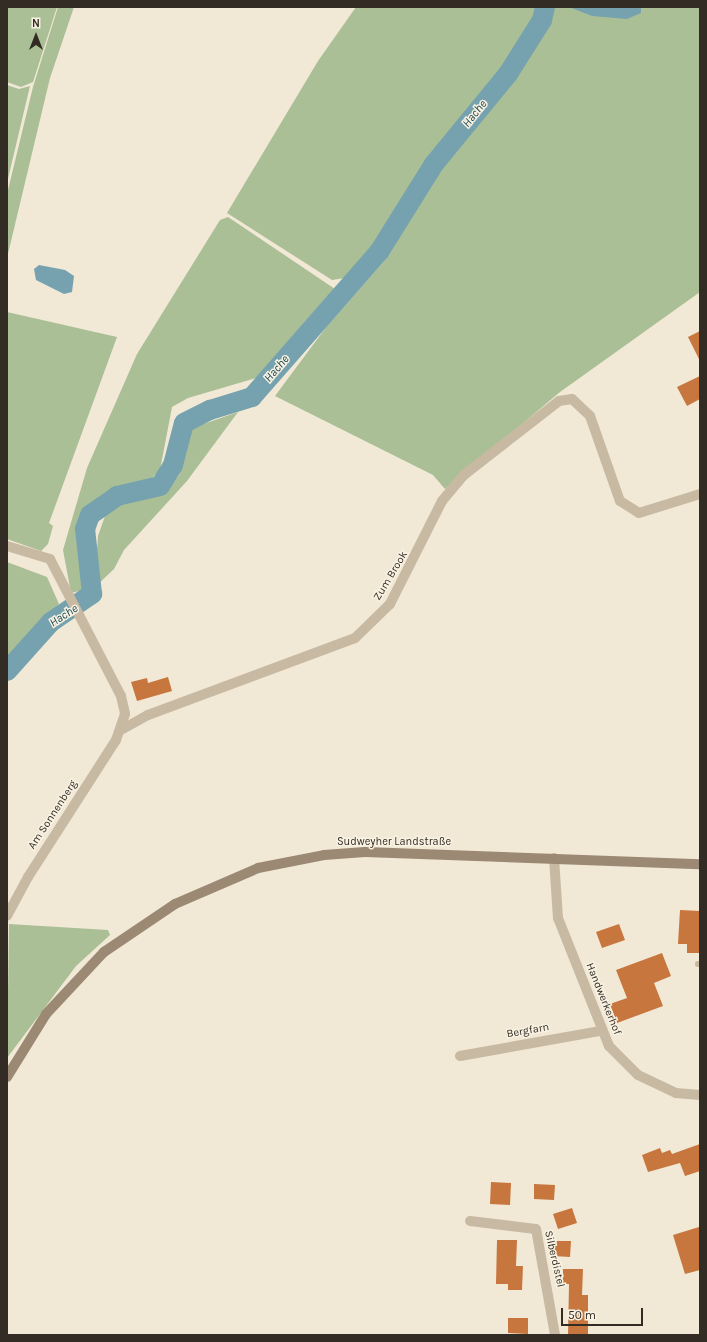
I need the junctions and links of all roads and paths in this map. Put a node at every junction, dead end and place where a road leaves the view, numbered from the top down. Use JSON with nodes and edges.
{"nodes":[{"id":1,"x":700,"y":494,"type":"edge"},
{"id":2,"x":7,"y":546,"type":"edge"},
{"id":3,"x":121,"y":730,"type":"junction"},
{"id":4,"x":554,"y":858,"type":"junction"},
{"id":5,"x":700,"y":864,"type":"edge"},
{"id":6,"x":7,"y":916,"type":"edge"},
{"id":7,"x":601,"y":1031,"type":"junction"},
{"id":8,"x":460,"y":1056,"type":"dead end"},
{"id":9,"x":7,"y":1077,"type":"edge"},
{"id":10,"x":700,"y":1095,"type":"edge"},
{"id":11,"x":470,"y":1221,"type":"dead end"},
{"id":12,"x":555,"y":1335,"type":"edge"}],
"edges":[{"from":1,"to":3,"type":"street","name":"Zum Brook"},
{"from":2,"to":3,"type":"street"},
{"from":3,"to":6,"type":"street","name":"Am Sonnenberg"},
{"from":4,"to":5,"type":"main road","name":"Sudweyher Landstraße"},
{"from":4,"to":7,"type":"street","name":"Handwerkerhof"},
{"from":4,"to":9,"type":"main road","name":"Sudweyher Landstraße"},
{"from":7,"to":8,"type":"street","name":"Bergfarn"},
{"from":7,"to":10,"type":"street","name":"Handwerkerhof"},
{"from":11,"to":12,"type":"street","name":"Silberdistel"}]}
